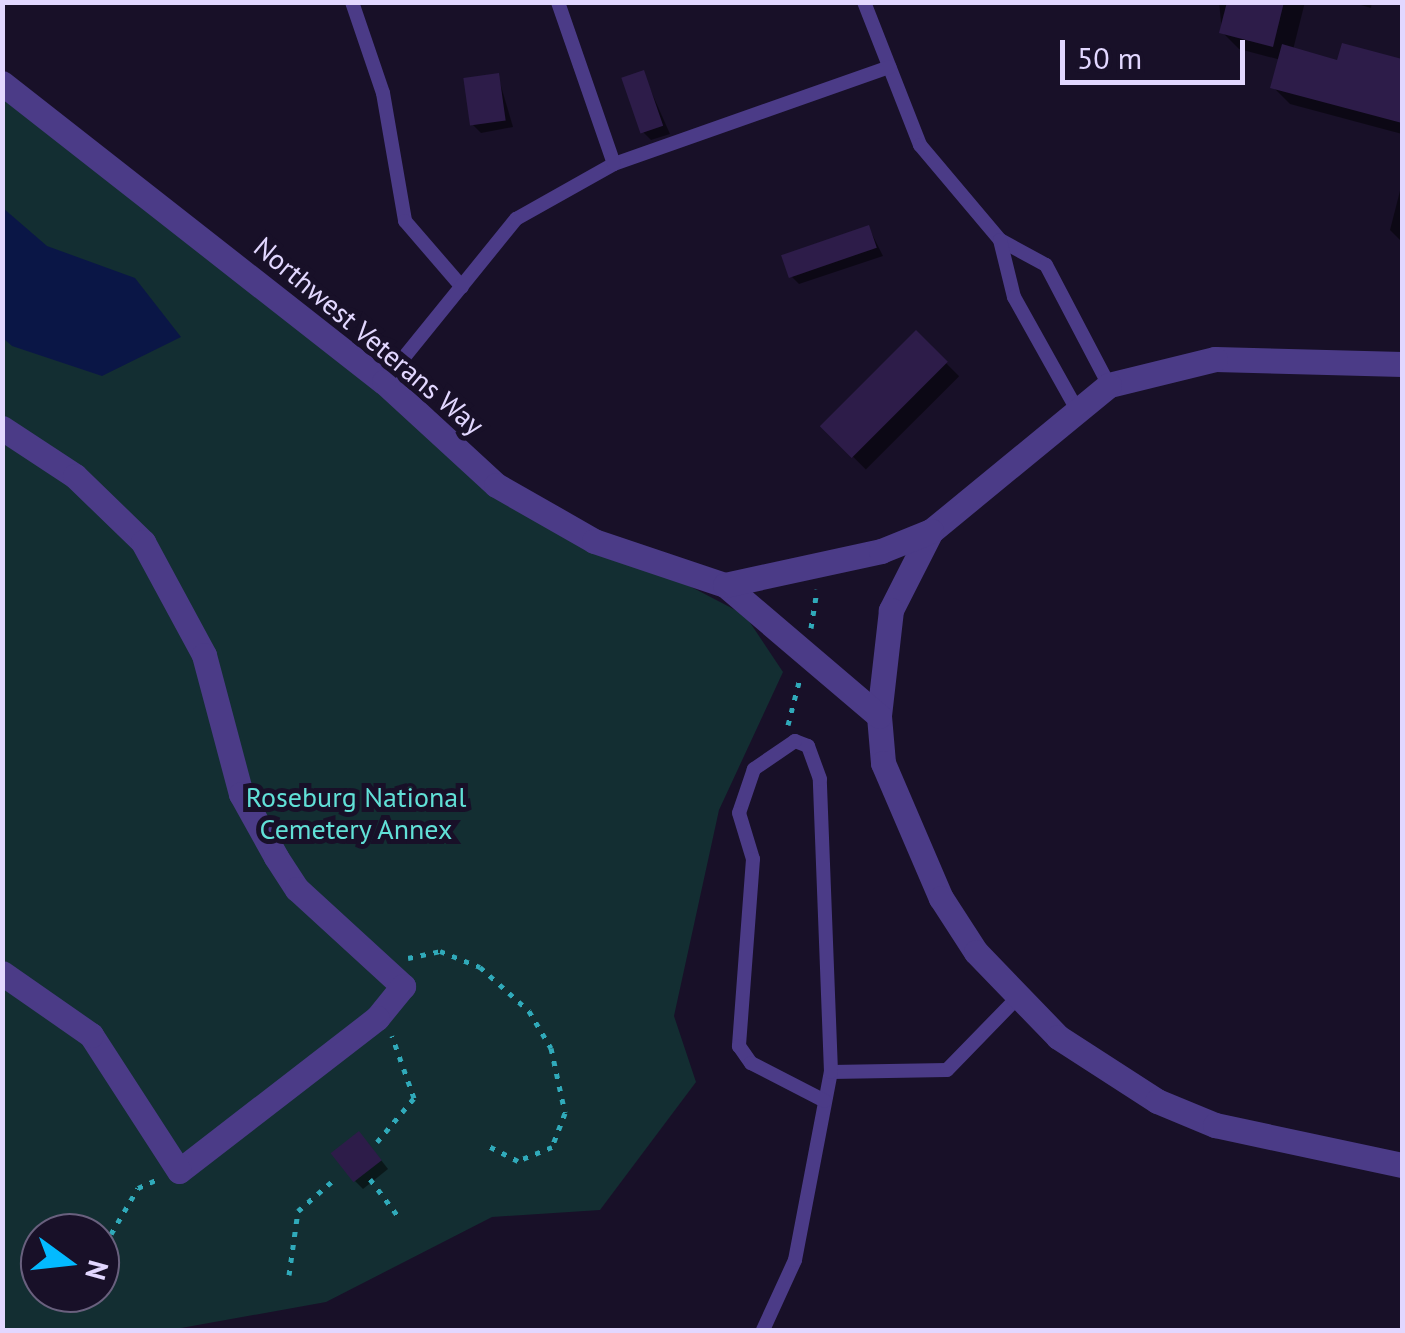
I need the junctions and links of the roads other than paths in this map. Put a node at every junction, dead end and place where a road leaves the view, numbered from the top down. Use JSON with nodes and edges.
{"nodes":[{"id":1,"x":352,"y":2,"type":"edge"},
{"id":2,"x":558,"y":2,"type":"edge"},
{"id":3,"x":864,"y":2,"type":"edge"},
{"id":4,"x":890,"y":67,"type":"junction"},
{"id":5,"x":2,"y":83,"type":"edge"},
{"id":6,"x":614,"y":164,"type":"junction"},
{"id":7,"x":1000,"y":240,"type":"junction"},
{"id":8,"x":462,"y":287,"type":"junction"},
{"id":9,"x":1402,"y":364,"type":"edge"},
{"id":10,"x":384,"y":382,"type":"junction"},
{"id":11,"x":1109,"y":385,"type":"junction"},
{"id":12,"x":1076,"y":408,"type":"junction"},
{"id":13,"x":2,"y":428,"type":"edge"},
{"id":14,"x":931,"y":530,"type":"junction"},
{"id":15,"x":725,"y":585,"type":"junction"},
{"id":16,"x":880,"y":716,"type":"junction"},
{"id":17,"x":2,"y":973,"type":"edge"},
{"id":18,"x":1016,"y":999,"type":"junction"},
{"id":19,"x":831,"y":1072,"type":"junction"},
{"id":20,"x":825,"y":1101,"type":"junction"},
{"id":21,"x":1402,"y":1165,"type":"edge"},
{"id":22,"x":763,"y":1330,"type":"edge"}],
"edges":[{"from":1,"to":8,"type":"lane"},
{"from":2,"to":6,"type":"lane"},
{"from":3,"to":4,"type":"lane"},
{"from":4,"to":6,"type":"lane"},
{"from":4,"to":7,"type":"lane"},
{"from":5,"to":10,"type":"street","name":"Northwest Veterans Way"},
{"from":6,"to":8,"type":"lane"},
{"from":7,"to":11,"type":"lane"},
{"from":7,"to":12,"type":"lane"},
{"from":8,"to":10,"type":"lane"},
{"from":9,"to":11,"type":"street"},
{"from":10,"to":15,"type":"street","name":"Northwest Veterans Way"},
{"from":11,"to":12,"type":"street"},
{"from":12,"to":14,"type":"street"},
{"from":13,"to":17,"type":"street"},
{"from":14,"to":15,"type":"street"},
{"from":14,"to":16,"type":"street"},
{"from":15,"to":16,"type":"street","name":"Northwest Veterans Way"},
{"from":16,"to":18,"type":"street"},
{"from":18,"to":19,"type":"lane"},
{"from":18,"to":21,"type":"street"},
{"from":19,"to":20,"type":"lane"},
{"from":19,"to":20,"type":"lane"},
{"from":20,"to":22,"type":"lane"}]}
